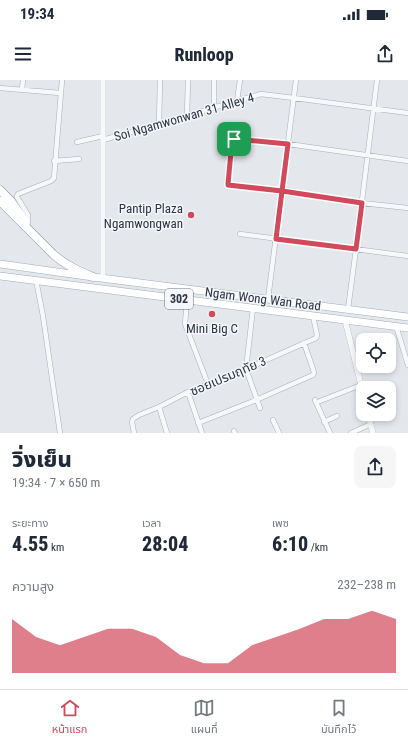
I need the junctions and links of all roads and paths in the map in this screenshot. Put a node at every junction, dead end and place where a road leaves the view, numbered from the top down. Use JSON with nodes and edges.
{"nodes":[{"id":1,"x":23,"y":80,"type":"edge"},
{"id":2,"x":62,"y":80,"type":"edge"},
{"id":3,"x":103,"y":80,"type":"edge"},
{"id":4,"x":160,"y":80,"type":"edge"},
{"id":5,"x":188,"y":80,"type":"edge"},
{"id":6,"x":214,"y":80,"type":"edge"},
{"id":7,"x":240,"y":80,"type":"edge"},
{"id":8,"x":296,"y":80,"type":"edge"},
{"id":9,"x":377,"y":80,"type":"edge"},
{"id":10,"x":0,"y":88,"type":"edge"},
{"id":11,"x":22,"y":90,"type":"junction"},
{"id":12,"x":60,"y":93,"type":"junction"},
{"id":13,"x":294,"y":98,"type":"junction"},
{"id":14,"x":237,"y":101,"type":"junction"},
{"id":15,"x":214,"y":108,"type":"junction"},
{"id":16,"x":374,"y":108,"type":"junction"},
{"id":17,"x":408,"y":112,"type":"edge"},
{"id":18,"x":187,"y":116,"type":"junction"},
{"id":19,"x":159,"y":124,"type":"junction"},
{"id":20,"x":103,"y":138,"type":"junction"},
{"id":21,"x":77,"y":142,"type":"dead end"},
{"id":22,"x":288,"y":144,"type":"junction"},
{"id":23,"x":368,"y":156,"type":"junction"},
{"id":24,"x":79,"y":159,"type":"dead end"},
{"id":25,"x":54,"y":161,"type":"junction"},
{"id":26,"x":408,"y":161,"type":"edge"},
{"id":27,"x":0,"y":190,"type":"edge"},
{"id":28,"x":282,"y":191,"type":"junction"},
{"id":29,"x":0,"y":201,"type":"edge"},
{"id":30,"x":362,"y":203,"type":"junction"},
{"id":31,"x":408,"y":208,"type":"edge"},
{"id":32,"x":28,"y":225,"type":"junction"},
{"id":33,"x":240,"y":234,"type":"dead end"},
{"id":34,"x":276,"y":239,"type":"junction"},
{"id":35,"x":45,"y":247,"type":"junction"},
{"id":36,"x":356,"y":249,"type":"junction"},
{"id":37,"x":408,"y":256,"type":"edge"},
{"id":38,"x":0,"y":264,"type":"edge"},
{"id":39,"x":0,"y":276,"type":"edge"},
{"id":40,"x":94,"y":277,"type":"junction"},
{"id":41,"x":103,"y":278,"type":"junction"},
{"id":42,"x":36,"y":280,"type":"junction"},
{"id":43,"x":268,"y":299,"type":"junction"},
{"id":44,"x":188,"y":300,"type":"junction"},
{"id":45,"x":253,"y":308,"type":"junction"},
{"id":46,"x":348,"y":309,"type":"junction"},
{"id":47,"x":314,"y":316,"type":"junction"},
{"id":48,"x":408,"y":317,"type":"edge"},
{"id":49,"x":345,"y":320,"type":"junction"},
{"id":50,"x":396,"y":326,"type":"junction"},
{"id":51,"x":408,"y":328,"type":"edge"},
{"id":52,"x":304,"y":343,"type":"junction"},
{"id":53,"x":408,"y":365,"type":"edge"},
{"id":54,"x":246,"y":369,"type":"junction"},
{"id":55,"x":360,"y":381,"type":"edge"},
{"id":56,"x":208,"y":384,"type":"junction"},
{"id":57,"x":356,"y":387,"type":"edge"},
{"id":58,"x":188,"y":392,"type":"junction"},
{"id":59,"x":256,"y":400,"type":"junction"},
{"id":60,"x":159,"y":407,"type":"junction"},
{"id":61,"x":260,"y":408,"type":"dead end"},
{"id":62,"x":336,"y":416,"type":"dead end"},
{"id":63,"x":273,"y":420,"type":"dead end"},
{"id":64,"x":370,"y":421,"type":"edge"},
{"id":65,"x":324,"y":422,"type":"junction"},
{"id":66,"x":198,"y":424,"type":"junction"},
{"id":67,"x":371,"y":424,"type":"junction"},
{"id":68,"x":60,"y":433,"type":"edge"},
{"id":69,"x":134,"y":433,"type":"edge"},
{"id":70,"x":167,"y":433,"type":"edge"},
{"id":71,"x":202,"y":433,"type":"edge"},
{"id":72,"x":279,"y":433,"type":"edge"},
{"id":73,"x":330,"y":433,"type":"edge"},
{"id":74,"x":351,"y":433,"type":"edge"},
{"id":75,"x":373,"y":433,"type":"edge"}],
"edges":[{"from":1,"to":11,"type":"street"},
{"from":2,"to":12,"type":"street"},
{"from":3,"to":20,"type":"street"},
{"from":4,"to":19,"type":"street"},
{"from":5,"to":18,"type":"street"},
{"from":6,"to":15,"type":"street"},
{"from":7,"to":14,"type":"street"},
{"from":8,"to":13,"type":"street"},
{"from":9,"to":16,"type":"street"},
{"from":10,"to":11,"type":"street"},
{"from":11,"to":12,"type":"street"},
{"from":12,"to":25,"type":"street"},
{"from":13,"to":14,"type":"street","name":"Soi Ngamwonwan 31 Alley 4"},
{"from":13,"to":16,"type":"street","name":"Soi Ngamwonwan 31 Alley 4"},
{"from":13,"to":22,"type":"street"},
{"from":14,"to":15,"type":"street","name":"Soi Ngamwonwan 31 Alley 4"},
{"from":15,"to":18,"type":"street","name":"Soi Ngamwonwan 31 Alley 4"},
{"from":16,"to":17,"type":"street","name":"Soi Ngamwonwan 31 Alley 4"},
{"from":16,"to":23,"type":"street"},
{"from":18,"to":19,"type":"street","name":"Soi Ngamwonwan 31 Alley 4"},
{"from":19,"to":20,"type":"street","name":"Soi Ngamwonwan 31 Alley 4"},
{"from":20,"to":21,"type":"street","name":"Soi Ngamwonwan 31 Alley 4"},
{"from":20,"to":41,"type":"street"},
{"from":22,"to":23,"type":"street"},
{"from":22,"to":28,"type":"street"},
{"from":22,"to":28,"type":"street"},
{"from":23,"to":26,"type":"street"},
{"from":23,"to":30,"type":"street"},
{"from":24,"to":25,"type":"street"},
{"from":25,"to":32,"type":"street"},
{"from":27,"to":32,"type":"highway"},
{"from":28,"to":30,"type":"street"},
{"from":28,"to":34,"type":"street"},
{"from":29,"to":35,"type":"highway"},
{"from":30,"to":31,"type":"street"},
{"from":30,"to":36,"type":"street"},
{"from":32,"to":35,"type":"highway"},
{"from":33,"to":34,"type":"street"},
{"from":34,"to":36,"type":"street"},
{"from":34,"to":43,"type":"street"},
{"from":35,"to":40,"type":"highway"},
{"from":36,"to":37,"type":"street"},
{"from":36,"to":46,"type":"street"},
{"from":38,"to":40,"type":"main road","name":"Ngam Wong Wan Road","number":"302"},
{"from":39,"to":42,"type":"main road","name":"Ngam Wong Wan Road","number":"302"},
{"from":40,"to":41,"type":"main road","name":"Ngam Wong Wan Road","number":"302"},
{"from":41,"to":43,"type":"main road","name":"Ngam Wong Wan Road","number":"302"},
{"from":42,"to":44,"type":"main road","name":"Ngam Wong Wan Road","number":"302"},
{"from":42,"to":68,"type":"street"},
{"from":43,"to":46,"type":"main road","name":"Ngam Wong Wan Road","number":"302"},
{"from":44,"to":45,"type":"main road","name":"Ngam Wong Wan Road","number":"302"},
{"from":44,"to":56,"type":"street"},
{"from":45,"to":47,"type":"main road","name":"Ngam Wong Wan Road","number":"302"},
{"from":45,"to":54,"type":"street"},
{"from":46,"to":48,"type":"main road","name":"Ngam Wong Wan Road","number":"302"},
{"from":47,"to":49,"type":"main road","name":"Ngam Wong Wan Road","number":"302"},
{"from":47,"to":52,"type":"street","name":"ซอยเปรมฤทัย 3"},
{"from":49,"to":50,"type":"main road","name":"Ngam Wong Wan Road","number":"302"},
{"from":49,"to":55,"type":"street"},
{"from":50,"to":51,"type":"main road","name":"Ngam Wong Wan Road","number":"302"},
{"from":50,"to":53,"type":"street"},
{"from":52,"to":54,"type":"street","name":"ซอยเปรมฤทัย 3"},
{"from":52,"to":59,"type":"street"},
{"from":54,"to":56,"type":"street","name":"ซอยเปรมฤทัย 3"},
{"from":54,"to":59,"type":"street"},
{"from":56,"to":58,"type":"street","name":"ซอยเปรมฤทัย 3"},
{"from":57,"to":65,"type":"street"},
{"from":58,"to":60,"type":"street","name":"ซอยเปรมฤทัย 3"},
{"from":58,"to":66,"type":"street"},
{"from":59,"to":61,"type":"street"},
{"from":59,"to":66,"type":"street"},
{"from":60,"to":69,"type":"street","name":"ซอยเปรมฤทัย 3"},
{"from":60,"to":70,"type":"street"},
{"from":62,"to":65,"type":"street"},
{"from":63,"to":72,"type":"street"},
{"from":64,"to":67,"type":"street"},
{"from":65,"to":73,"type":"street"},
{"from":66,"to":71,"type":"street"},
{"from":67,"to":74,"type":"street"},
{"from":67,"to":75,"type":"street"}]}
